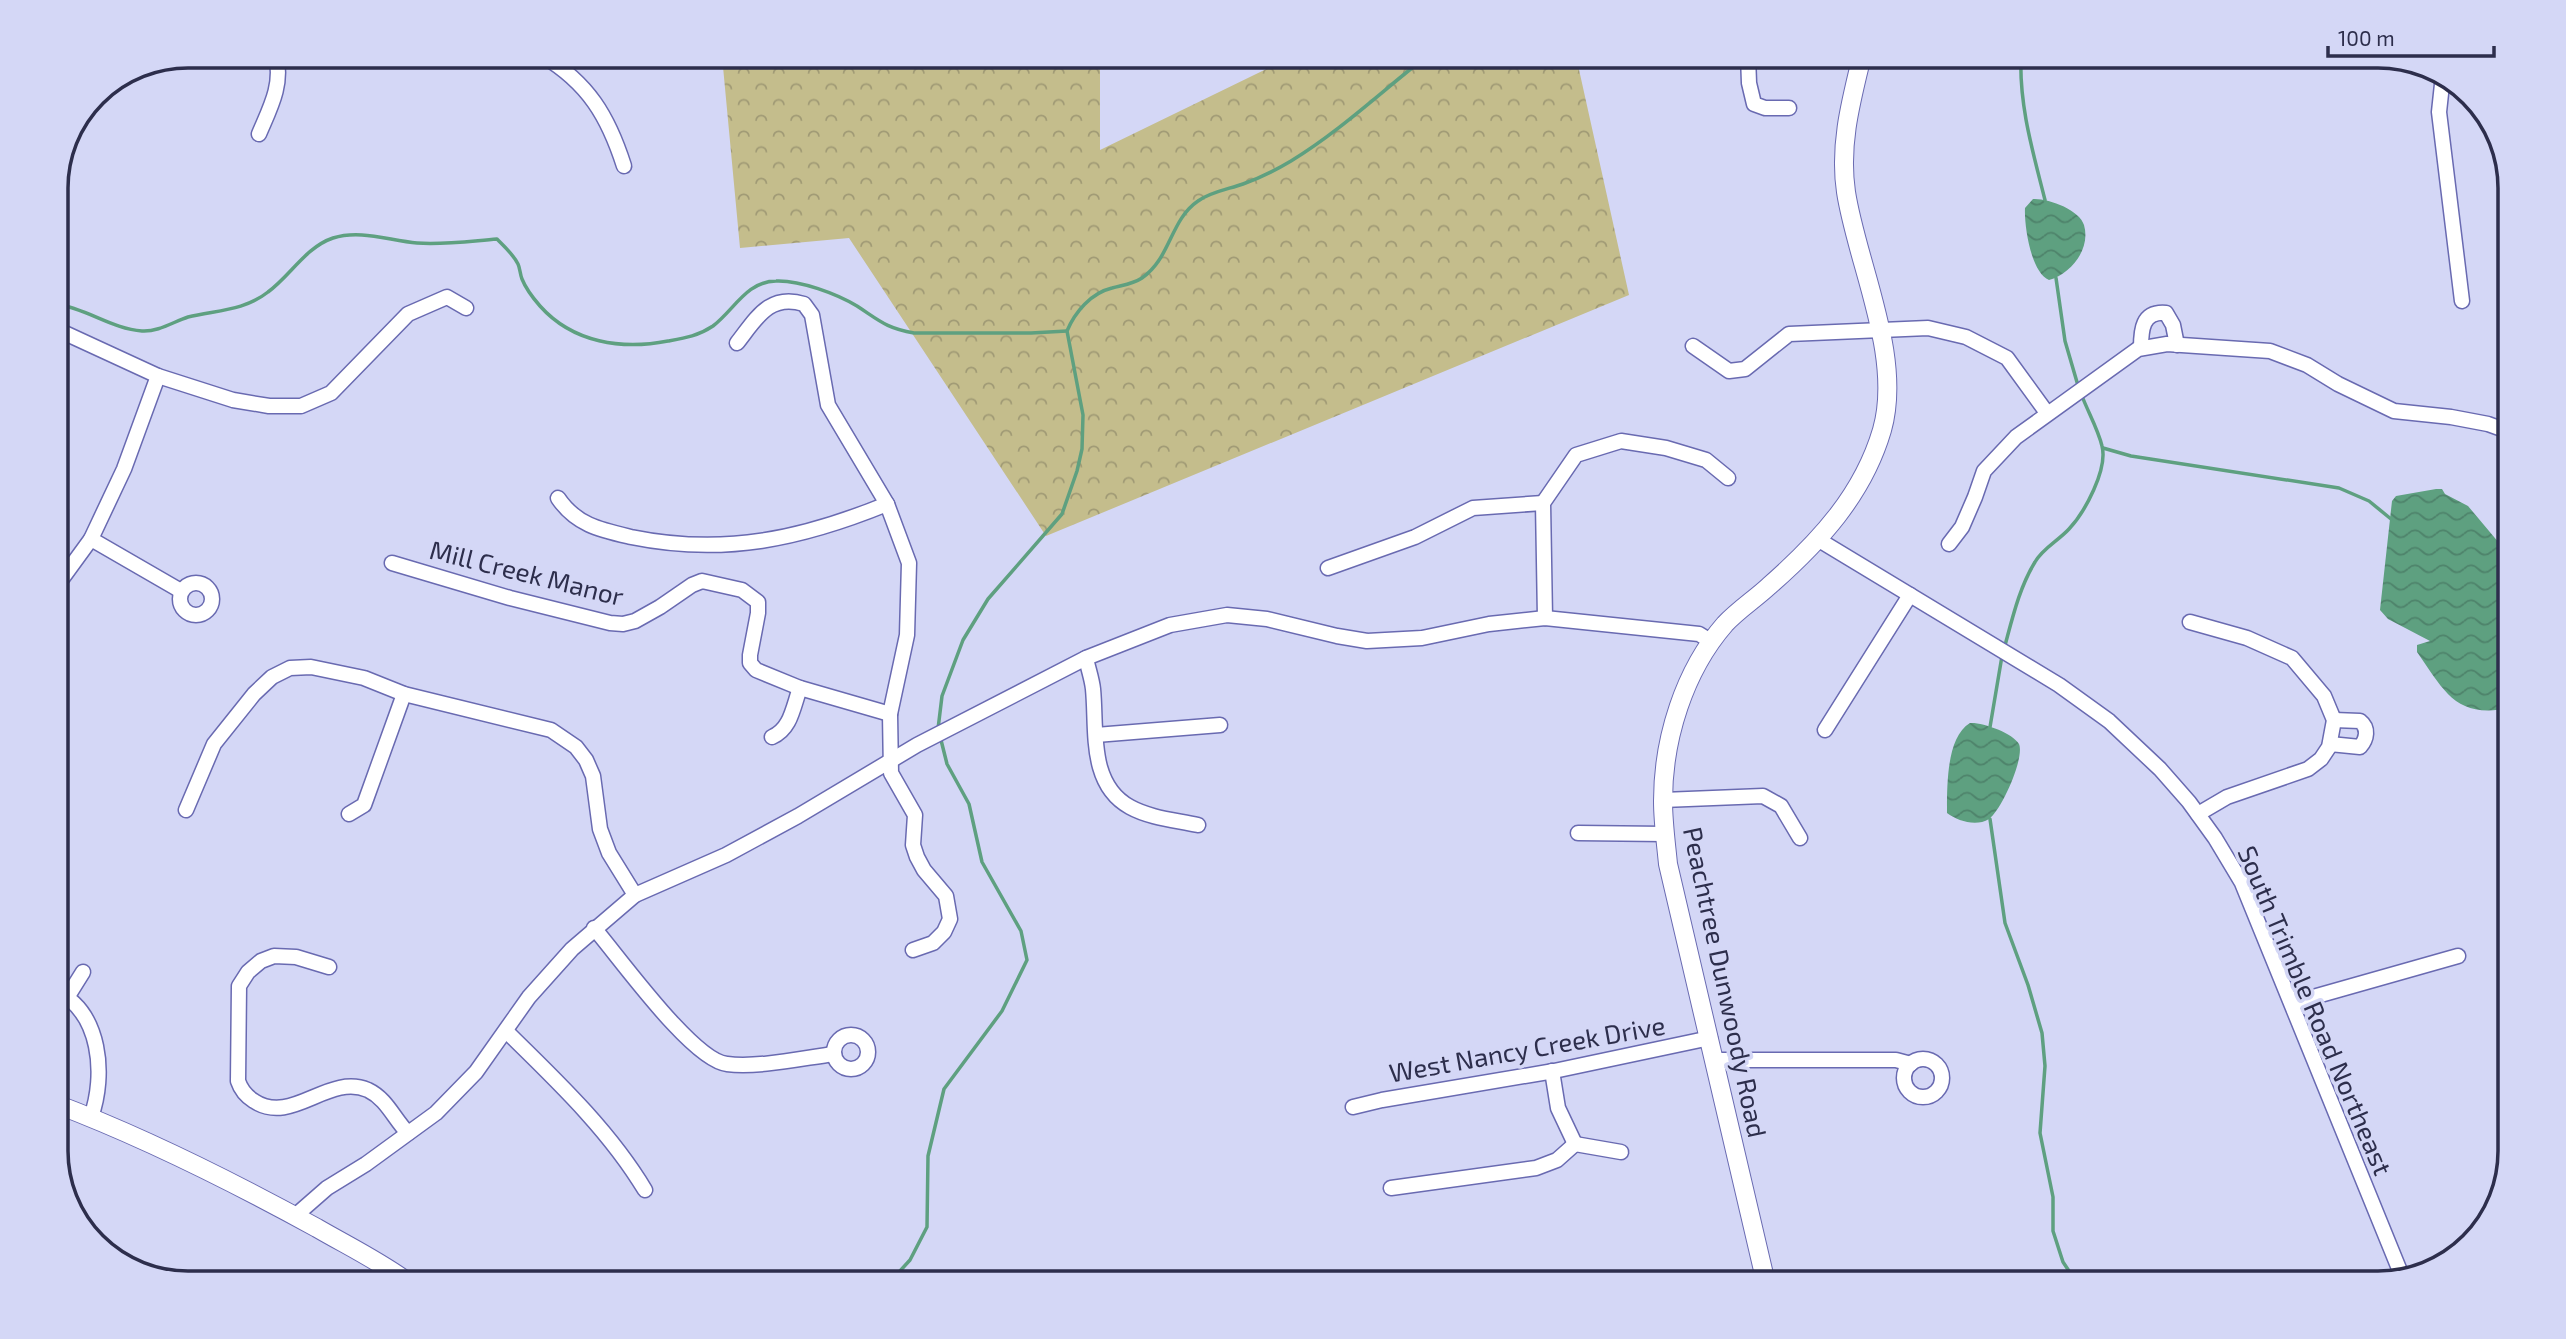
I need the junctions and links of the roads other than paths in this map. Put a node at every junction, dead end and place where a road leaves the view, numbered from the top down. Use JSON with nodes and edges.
{"nodes":[{"id":1,"x":278,"y":68,"type":"edge"},
{"id":2,"x":560,"y":68,"type":"edge"},
{"id":3,"x":1748,"y":68,"type":"edge"},
{"id":4,"x":1859,"y":68,"type":"edge"},
{"id":5,"x":2442,"y":88,"type":"edge"},
{"id":6,"x":1789,"y":108,"type":"dead end"},
{"id":7,"x":259,"y":134,"type":"dead end"},
{"id":8,"x":624,"y":166,"type":"dead end"},
{"id":9,"x":2462,"y":301,"type":"dead end"},
{"id":10,"x":466,"y":308,"type":"dead end"},
{"id":11,"x":1880,"y":329,"type":"junction"},
{"id":12,"x":69,"y":334,"type":"edge"},
{"id":13,"x":737,"y":343,"type":"dead end"},
{"id":14,"x":2177,"y":345,"type":"junction"},
{"id":15,"x":1693,"y":346,"type":"dead end"},
{"id":16,"x":2141,"y":348,"type":"junction"},
{"id":17,"x":158,"y":376,"type":"junction"},
{"id":18,"x":2047,"y":413,"type":"junction"},
{"id":19,"x":2497,"y":427,"type":"edge"},
{"id":20,"x":1728,"y":478,"type":"dead end"},
{"id":21,"x":558,"y":498,"type":"dead end"},
{"id":22,"x":1543,"y":503,"type":"junction"},
{"id":23,"x":887,"y":504,"type":"junction"},
{"id":24,"x":91,"y":538,"type":"junction"},
{"id":25,"x":1819,"y":540,"type":"junction"},
{"id":26,"x":1949,"y":544,"type":"dead end"},
{"id":27,"x":391,"y":563,"type":"dead end"},
{"id":28,"x":1328,"y":568,"type":"dead end"},
{"id":29,"x":69,"y":569,"type":"edge"},
{"id":30,"x":181,"y":591,"type":"dead end"},
{"id":31,"x":1910,"y":595,"type":"junction"},
{"id":32,"x":1545,"y":618,"type":"junction"},
{"id":33,"x":2190,"y":622,"type":"dead end"},
{"id":34,"x":1712,"y":642,"type":"junction"},
{"id":35,"x":1086,"y":657,"type":"junction"},
{"id":36,"x":800,"y":688,"type":"junction"},
{"id":37,"x":404,"y":694,"type":"junction"},
{"id":38,"x":890,"y":714,"type":"junction"},
{"id":39,"x":2334,"y":720,"type":"junction"},
{"id":40,"x":1220,"y":725,"type":"dead end"},
{"id":41,"x":1825,"y":730,"type":"dead end"},
{"id":42,"x":1096,"y":734,"type":"junction"},
{"id":43,"x":772,"y":737,"type":"dead end"},
{"id":44,"x":2330,"y":744,"type":"junction"},
{"id":45,"x":891,"y":761,"type":"junction"},
{"id":46,"x":1663,"y":800,"type":"junction"},
{"id":47,"x":187,"y":810,"type":"dead end"},
{"id":48,"x":349,"y":814,"type":"dead end"},
{"id":49,"x":2198,"y":814,"type":"junction"},
{"id":50,"x":1198,"y":825,"type":"dead end"},
{"id":51,"x":1578,"y":833,"type":"dead end"},
{"id":52,"x":1665,"y":834,"type":"junction"},
{"id":53,"x":1800,"y":838,"type":"dead end"},
{"id":54,"x":635,"y":895,"type":"junction"},
{"id":55,"x":594,"y":928,"type":"junction"},
{"id":56,"x":913,"y":950,"type":"dead end"},
{"id":57,"x":2458,"y":956,"type":"dead end"},
{"id":58,"x":329,"y":967,"type":"dead end"},
{"id":59,"x":83,"y":972,"type":"dead end"},
{"id":60,"x":69,"y":987,"type":"edge"},
{"id":61,"x":69,"y":998,"type":"edge"},
{"id":62,"x":2291,"y":1003,"type":"junction"},
{"id":63,"x":506,"y":1031,"type":"junction"},
{"id":64,"x":1710,"y":1038,"type":"junction"},
{"id":65,"x":834,"y":1054,"type":"dead end"},
{"id":66,"x":1715,"y":1060,"type":"junction"},
{"id":67,"x":1911,"y":1064,"type":"dead end"},
{"id":68,"x":1552,"y":1071,"type":"junction"},
{"id":69,"x":1353,"y":1107,"type":"dead end"},
{"id":70,"x":69,"y":1109,"type":"edge"},
{"id":71,"x":90,"y":1117,"type":"junction"},
{"id":72,"x":408,"y":1133,"type":"junction"},
{"id":73,"x":1575,"y":1144,"type":"junction"},
{"id":74,"x":1621,"y":1152,"type":"dead end"},
{"id":75,"x":1391,"y":1188,"type":"dead end"},
{"id":76,"x":645,"y":1190,"type":"dead end"},
{"id":77,"x":295,"y":1216,"type":"junction"},
{"id":78,"x":2399,"y":1269,"type":"edge"},
{"id":79,"x":389,"y":1271,"type":"edge"},
{"id":80,"x":1763,"y":1271,"type":"edge"}],
"edges":[{"from":1,"to":7,"type":"street"},
{"from":2,"to":8,"type":"street"},
{"from":3,"to":6,"type":"street"},
{"from":4,"to":11,"type":"main road","name":"Peachtree Dunwoody Road"},
{"from":5,"to":9,"type":"street"},
{"from":10,"to":17,"type":"street"},
{"from":11,"to":15,"type":"street"},
{"from":11,"to":18,"type":"street"},
{"from":11,"to":25,"type":"main road","name":"Peachtree Dunwoody Road"},
{"from":12,"to":17,"type":"street"},
{"from":13,"to":23,"type":"street"},
{"from":14,"to":16,"type":"street"},
{"from":14,"to":16,"type":"street"},
{"from":14,"to":19,"type":"street"},
{"from":16,"to":18,"type":"street"},
{"from":17,"to":24,"type":"street"},
{"from":18,"to":26,"type":"street"},
{"from":20,"to":22,"type":"street"},
{"from":21,"to":23,"type":"street"},
{"from":22,"to":28,"type":"street"},
{"from":22,"to":32,"type":"street"},
{"from":23,"to":38,"type":"street"},
{"from":24,"to":29,"type":"street"},
{"from":24,"to":30,"type":"street"},
{"from":25,"to":31,"type":"street","name":"South Trimble Road Northeast"},
{"from":25,"to":34,"type":"main road","name":"Peachtree Dunwoody Road"},
{"from":27,"to":36,"type":"street","name":"Mill Creek Manor"},
{"from":31,"to":41,"type":"street"},
{"from":31,"to":49,"type":"street","name":"South Trimble Road Northeast"},
{"from":32,"to":34,"type":"street"},
{"from":32,"to":35,"type":"street"},
{"from":33,"to":39,"type":"street"},
{"from":34,"to":46,"type":"main road","name":"Peachtree Dunwoody Road"},
{"from":35,"to":42,"type":"street"},
{"from":35,"to":45,"type":"street"},
{"from":36,"to":38,"type":"street","name":"Mill Creek Manor"},
{"from":36,"to":43,"type":"street"},
{"from":37,"to":47,"type":"street"},
{"from":37,"to":48,"type":"street"},
{"from":37,"to":54,"type":"street"},
{"from":38,"to":45,"type":"street"},
{"from":39,"to":44,"type":"street"},
{"from":39,"to":44,"type":"street"},
{"from":40,"to":42,"type":"street"},
{"from":42,"to":50,"type":"street"},
{"from":44,"to":49,"type":"street"},
{"from":45,"to":54,"type":"street"},
{"from":45,"to":56,"type":"street"},
{"from":46,"to":52,"type":"main road","name":"Peachtree Dunwoody Road"},
{"from":46,"to":53,"type":"street"},
{"from":49,"to":62,"type":"street","name":"South Trimble Road Northeast"},
{"from":51,"to":52,"type":"street"},
{"from":52,"to":64,"type":"main road","name":"Peachtree Dunwoody Road"},
{"from":54,"to":55,"type":"street"},
{"from":55,"to":63,"type":"street"},
{"from":55,"to":65,"type":"street"},
{"from":57,"to":62,"type":"street"},
{"from":58,"to":72,"type":"street"},
{"from":59,"to":60,"type":"street"},
{"from":61,"to":71,"type":"street"},
{"from":62,"to":78,"type":"street","name":"South Trimble Road Northeast"},
{"from":63,"to":72,"type":"street"},
{"from":63,"to":76,"type":"street"},
{"from":64,"to":66,"type":"main road","name":"Peachtree Dunwoody Road"},
{"from":64,"to":68,"type":"street","name":"West Nancy Creek Drive"},
{"from":66,"to":67,"type":"street"},
{"from":66,"to":80,"type":"main road","name":"Peachtree Dunwoody Road"},
{"from":68,"to":69,"type":"street","name":"West Nancy Creek Drive"},
{"from":68,"to":73,"type":"street"},
{"from":70,"to":71,"type":"main road"},
{"from":71,"to":77,"type":"main road"},
{"from":72,"to":77,"type":"street"},
{"from":73,"to":74,"type":"street"},
{"from":73,"to":75,"type":"street"},
{"from":77,"to":79,"type":"main road"}]}
